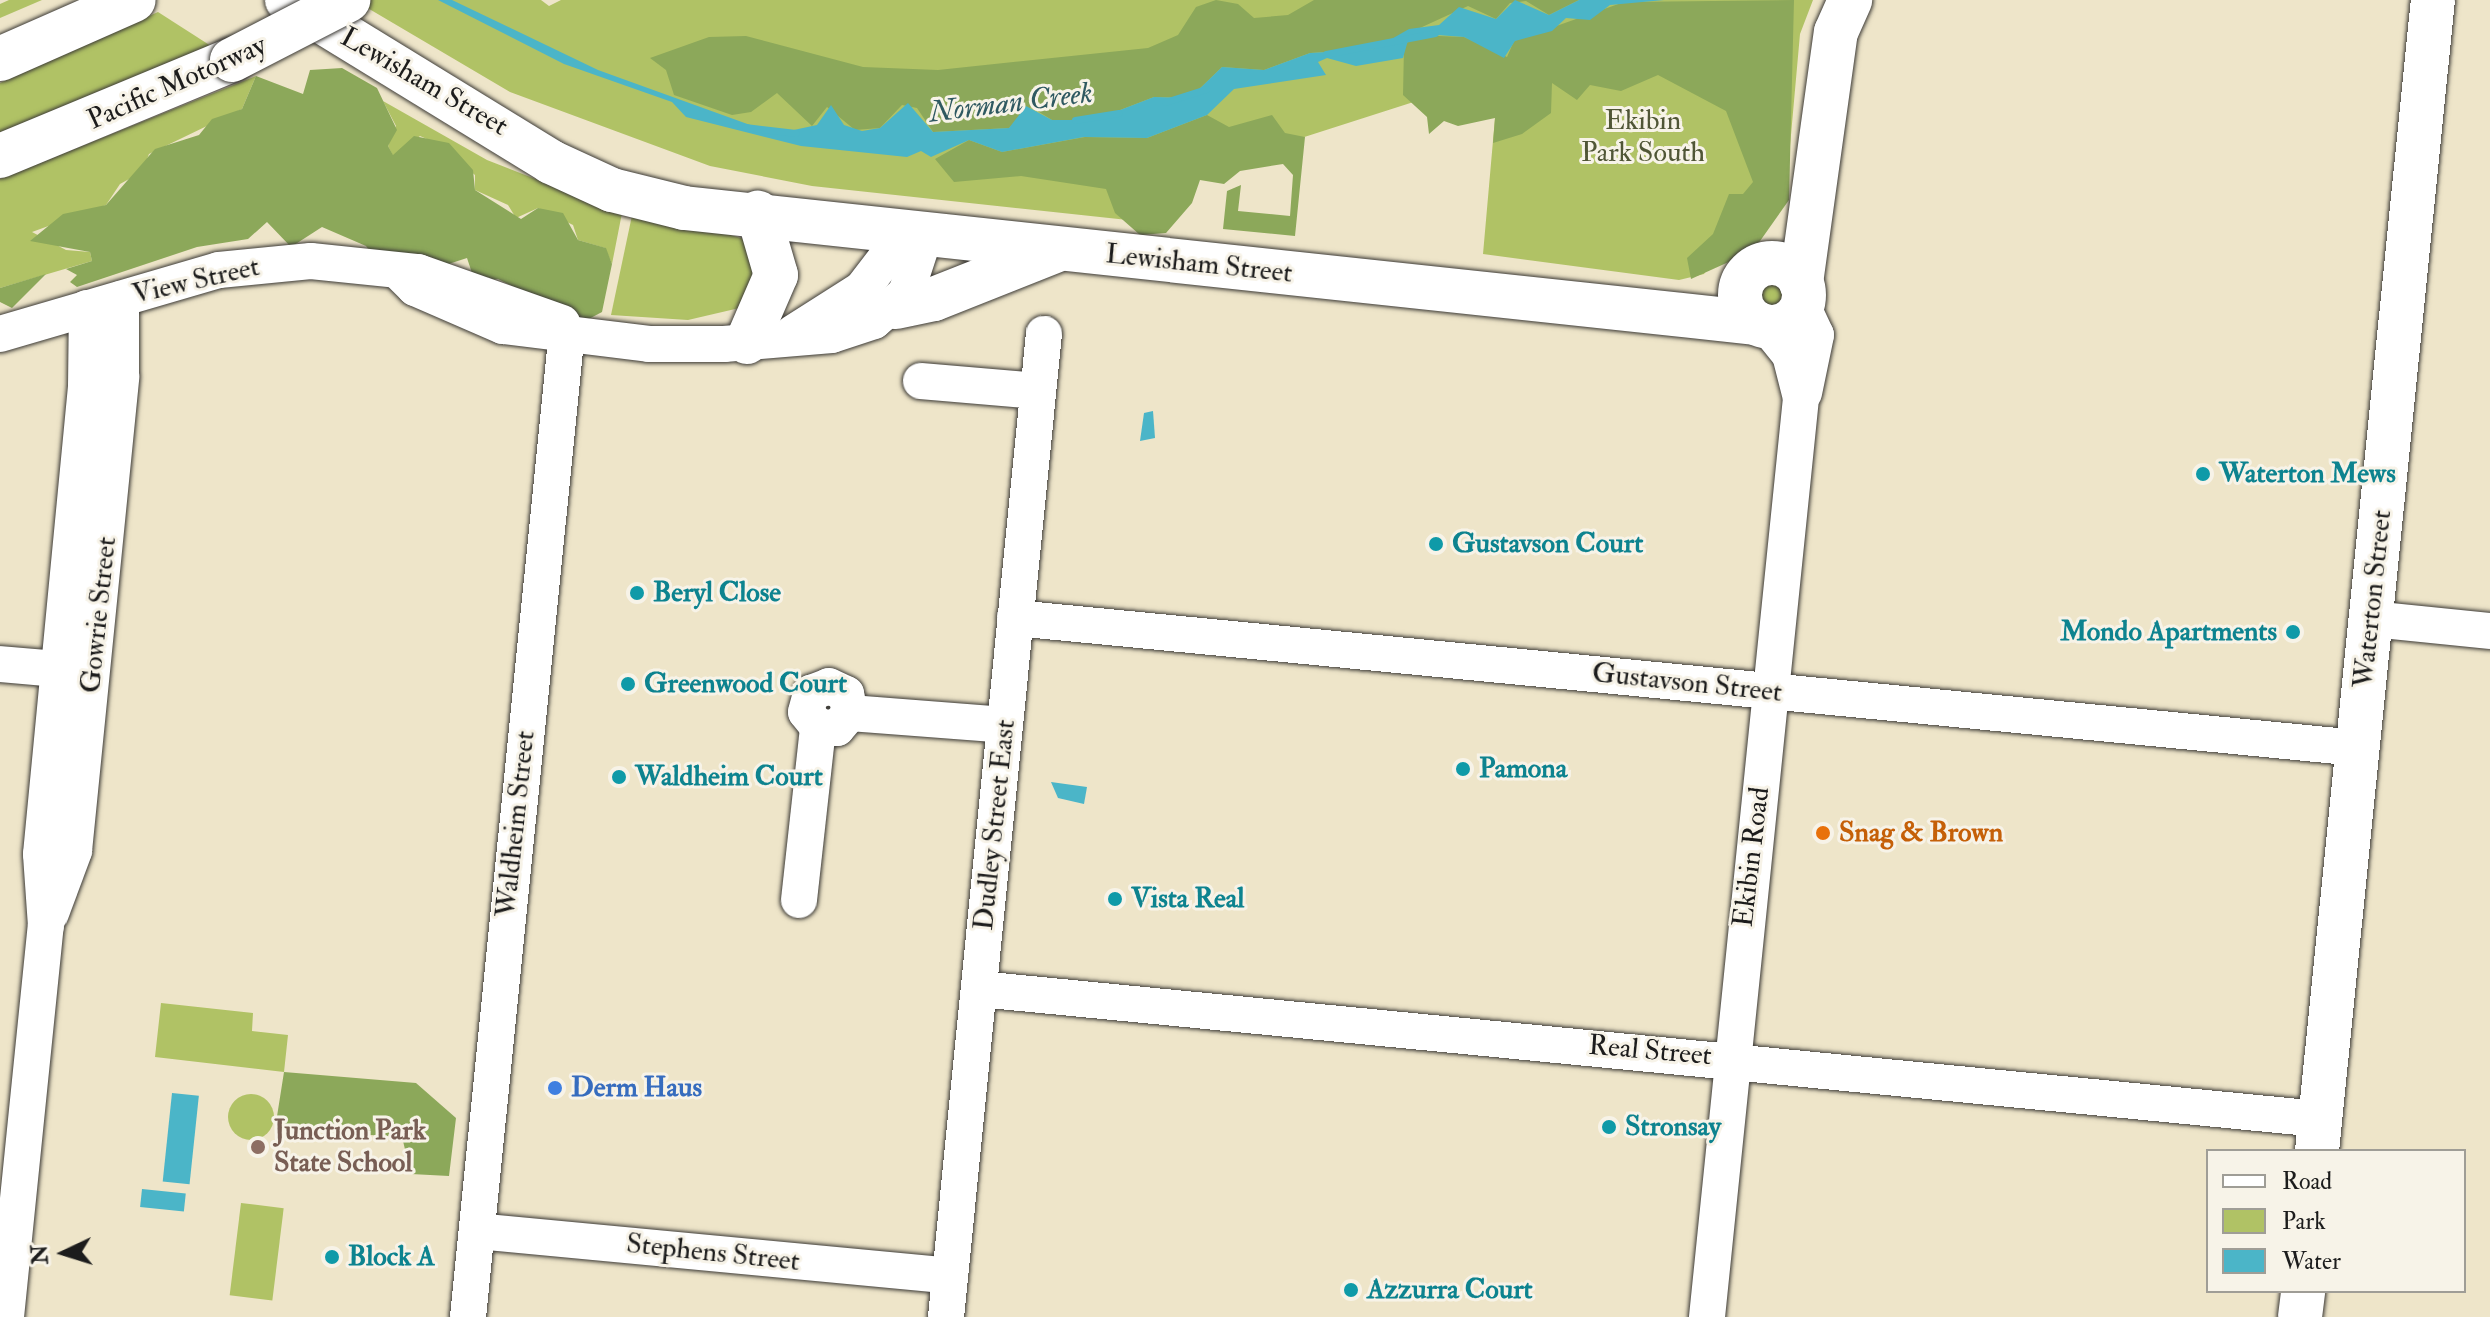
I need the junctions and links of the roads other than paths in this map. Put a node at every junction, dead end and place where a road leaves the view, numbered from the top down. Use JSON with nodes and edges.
{"nodes":[{"id":1,"x":134,"y":0,"type":"edge"},
{"id":2,"x":287,"y":0,"type":"edge"},
{"id":3,"x":348,"y":0,"type":"edge"},
{"id":4,"x":1850,"y":0,"type":"edge"},
{"id":5,"x":2433,"y":0,"type":"edge"},
{"id":6,"x":0,"y":59,"type":"edge"},
{"id":7,"x":0,"y":156,"type":"edge"},
{"id":8,"x":758,"y":213,"type":"junction"},
{"id":9,"x":915,"y":234,"type":"junction"},
{"id":10,"x":1057,"y":250,"type":"junction"},
{"id":11,"x":1773,"y":296,"type":"junction"},
{"id":12,"x":104,"y":303,"type":"junction"},
{"id":13,"x":896,"y":307,"type":"junction"},
{"id":14,"x":567,"y":331,"type":"junction"},
{"id":15,"x":793,"y":333,"type":"junction"},
{"id":16,"x":0,"y":334,"type":"edge"},
{"id":17,"x":1044,"y":334,"type":"dead end"},
{"id":18,"x":747,"y":342,"type":"junction"},
{"id":19,"x":921,"y":381,"type":"dead end"},
{"id":20,"x":1038,"y":391,"type":"junction"},
{"id":21,"x":1015,"y":618,"type":"junction"},
{"id":22,"x":2371,"y":619,"type":"junction"},
{"id":23,"x":2490,"y":631,"type":"edge"},
{"id":24,"x":0,"y":664,"type":"edge"},
{"id":25,"x":57,"y":669,"type":"junction"},
{"id":26,"x":1772,"y":692,"type":"junction"},
{"id":27,"x":1005,"y":725,"type":"junction"},
{"id":28,"x":2358,"y":748,"type":"junction"},
{"id":29,"x":799,"y":900,"type":"dead end"},
{"id":30,"x":46,"y":926,"type":"junction"},
{"id":31,"x":979,"y":989,"type":"junction"},
{"id":32,"x":1729,"y":1058,"type":"junction"},
{"id":33,"x":2319,"y":1135,"type":"edge"},
{"id":34,"x":477,"y":1231,"type":"junction"},
{"id":35,"x":6,"y":1258,"type":"edge"},
{"id":36,"x":950,"y":1276,"type":"junction"},
{"id":37,"x":2303,"y":1293,"type":"edge"},
{"id":38,"x":6,"y":1317,"type":"edge"},
{"id":39,"x":468,"y":1317,"type":"edge"},
{"id":40,"x":946,"y":1317,"type":"edge"},
{"id":41,"x":1707,"y":1317,"type":"edge"},
{"id":42,"x":2300,"y":1317,"type":"edge"}],
"edges":[{"from":1,"to":6,"type":"main road"},
{"from":2,"to":8,"type":"main road","name":"Lewisham Street"},
{"from":3,"to":7,"type":"main road","name":"Pacific Motorway","bridge":true},
{"from":4,"to":11,"type":"main road"},
{"from":5,"to":22,"type":"main road","name":"Waterton Street"},
{"from":8,"to":9,"type":"main road","name":"Lewisham Street"},
{"from":8,"to":18,"type":"main road"},
{"from":9,"to":10,"type":"main road","name":"Lewisham Street"},
{"from":9,"to":13,"type":"street"},
{"from":9,"to":15,"type":"street","name":"View Street"},
{"from":10,"to":11,"type":"main road","name":"Lewisham Street"},
{"from":10,"to":13,"type":"main road"},
{"from":11,"to":26,"type":"street","name":"Ekibin Road"},
{"from":12,"to":14,"type":"street","name":"View Street"},
{"from":12,"to":16,"type":"street","name":"View Street"},
{"from":12,"to":25,"type":"street","name":"Gowrie Street"},
{"from":12,"to":30,"type":"street","name":"Gowrie Street"},
{"from":13,"to":15,"type":"street","name":"View Street"},
{"from":14,"to":18,"type":"street","name":"View Street"},
{"from":14,"to":34,"type":"street","name":"Waldheim Street"},
{"from":15,"to":18,"type":"street","name":"View Street"},
{"from":17,"to":20,"type":"street","name":"Dudley Street East"},
{"from":19,"to":20,"type":"street"},
{"from":20,"to":21,"type":"street","name":"Dudley Street East"},
{"from":21,"to":26,"type":"street","name":"Gustavson Street"},
{"from":21,"to":27,"type":"street","name":"Dudley Street East"},
{"from":22,"to":23,"type":"street"},
{"from":22,"to":28,"type":"main road","name":"Waterton Street"},
{"from":24,"to":25,"type":"street"},
{"from":25,"to":30,"type":"street","name":"Gowrie Street"},
{"from":26,"to":28,"type":"street","name":"Gustavson Street"},
{"from":26,"to":32,"type":"street","name":"Ekibin Road"},
{"from":27,"to":29,"type":"street"},
{"from":27,"to":31,"type":"street","name":"Dudley Street East"},
{"from":28,"to":33,"type":"main road","name":"Waterton Street"},
{"from":30,"to":35,"type":"street","name":"Gowrie Street"},
{"from":31,"to":32,"type":"street","name":"Real Street"},
{"from":31,"to":36,"type":"street","name":"Dudley Street East"},
{"from":32,"to":33,"type":"street","name":"Real Street"},
{"from":32,"to":41,"type":"street","name":"Ekibin Road"},
{"from":34,"to":36,"type":"street","name":"Stephens Street"},
{"from":34,"to":39,"type":"street","name":"Waldheim Street"},
{"from":35,"to":38,"type":"street","name":"Gowrie Street"},
{"from":36,"to":40,"type":"street","name":"Dudley Street East"},
{"from":37,"to":42,"type":"main road"}]}
